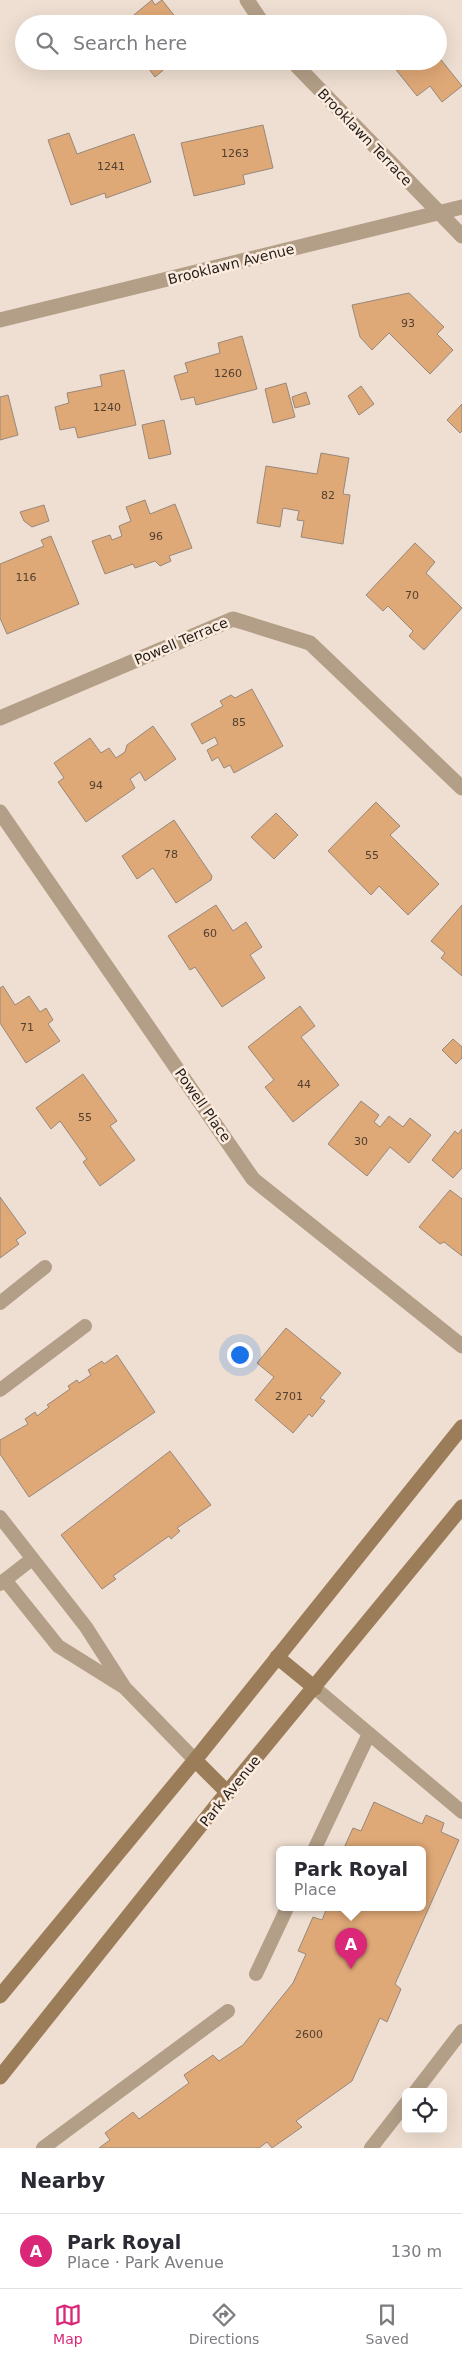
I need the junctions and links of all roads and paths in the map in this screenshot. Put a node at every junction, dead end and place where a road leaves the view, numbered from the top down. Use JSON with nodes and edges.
{"nodes":[{"id":1,"x":247,"y":0,"type":"edge"},
{"id":2,"x":257,"y":15,"type":"edge"},
{"id":3,"x":301,"y":70,"type":"edge"},
{"id":4,"x":462,"y":207,"type":"edge"},
{"id":5,"x":438,"y":213,"type":"junction"},
{"id":6,"x":462,"y":236,"type":"edge"},
{"id":7,"x":0,"y":320,"type":"edge"},
{"id":8,"x":0,"y":718,"type":"edge"},
{"id":9,"x":462,"y":788,"type":"edge"},
{"id":10,"x":0,"y":812,"type":"edge"},
{"id":11,"x":45,"y":1267,"type":"dead end"},
{"id":12,"x":0,"y":1303,"type":"edge"},
{"id":13,"x":85,"y":1326,"type":"dead end"},
{"id":14,"x":462,"y":1346,"type":"edge"},
{"id":15,"x":0,"y":1390,"type":"edge"},
{"id":16,"x":462,"y":1427,"type":"edge"},
{"id":17,"x":462,"y":1506,"type":"edge"},
{"id":18,"x":0,"y":1517,"type":"edge"},
{"id":19,"x":32,"y":1558,"type":"junction"},
{"id":20,"x":2,"y":1582,"type":"edge"},
{"id":21,"x":277,"y":1657,"type":"junction"},
{"id":22,"x":125,"y":1688,"type":"junction"},
{"id":23,"x":315,"y":1688,"type":"junction"},
{"id":24,"x":369,"y":1734,"type":"junction"},
{"id":25,"x":195,"y":1760,"type":"junction"},
{"id":26,"x":228,"y":1793,"type":"junction"},
{"id":27,"x":462,"y":1812,"type":"edge"},
{"id":28,"x":316,"y":1846,"type":"edge"},
{"id":29,"x":286,"y":1911,"type":"edge"},
{"id":30,"x":256,"y":1974,"type":"dead end"},
{"id":31,"x":0,"y":1996,"type":"edge"},
{"id":32,"x":228,"y":2012,"type":"dead end"},
{"id":33,"x":462,"y":2031,"type":"edge"},
{"id":34,"x":0,"y":2077,"type":"edge"},
{"id":35,"x":418,"y":2088,"type":"edge"},
{"id":36,"x":402,"y":2108,"type":"edge"},
{"id":37,"x":43,"y":2148,"type":"edge"},
{"id":38,"x":371,"y":2148,"type":"edge"}],
"edges":[{"from":1,"to":2,"type":"street"},
{"from":3,"to":5,"type":"street","name":"Brooklawn Terrace"},
{"from":4,"to":5,"type":"street","name":"Brooklawn Avenue"},
{"from":5,"to":6,"type":"street","name":"Brooklawn Terrace"},
{"from":5,"to":7,"type":"street","name":"Brooklawn Avenue"},
{"from":8,"to":9,"type":"street","name":"Powell Terrace"},
{"from":10,"to":14,"type":"street","name":"Powell Place"},
{"from":11,"to":12,"type":"lane"},
{"from":13,"to":15,"type":"lane"},
{"from":16,"to":21,"type":"main road"},
{"from":17,"to":23,"type":"main road","name":"Park Avenue"},
{"from":18,"to":19,"type":"lane"},
{"from":19,"to":20,"type":"lane"},
{"from":19,"to":22,"type":"lane"},
{"from":20,"to":22,"type":"lane"},
{"from":21,"to":23,"type":"main road"},
{"from":21,"to":25,"type":"main road"},
{"from":22,"to":25,"type":"lane"},
{"from":23,"to":24,"type":"lane"},
{"from":23,"to":26,"type":"main road","name":"Park Avenue"},
{"from":24,"to":27,"type":"lane"},
{"from":24,"to":28,"type":"lane"},
{"from":25,"to":26,"type":"main road"},
{"from":25,"to":31,"type":"main road"},
{"from":26,"to":34,"type":"main road","name":"Park Avenue"},
{"from":29,"to":30,"type":"lane"},
{"from":32,"to":37,"type":"lane"},
{"from":33,"to":35,"type":"lane"},
{"from":36,"to":38,"type":"lane"}]}
